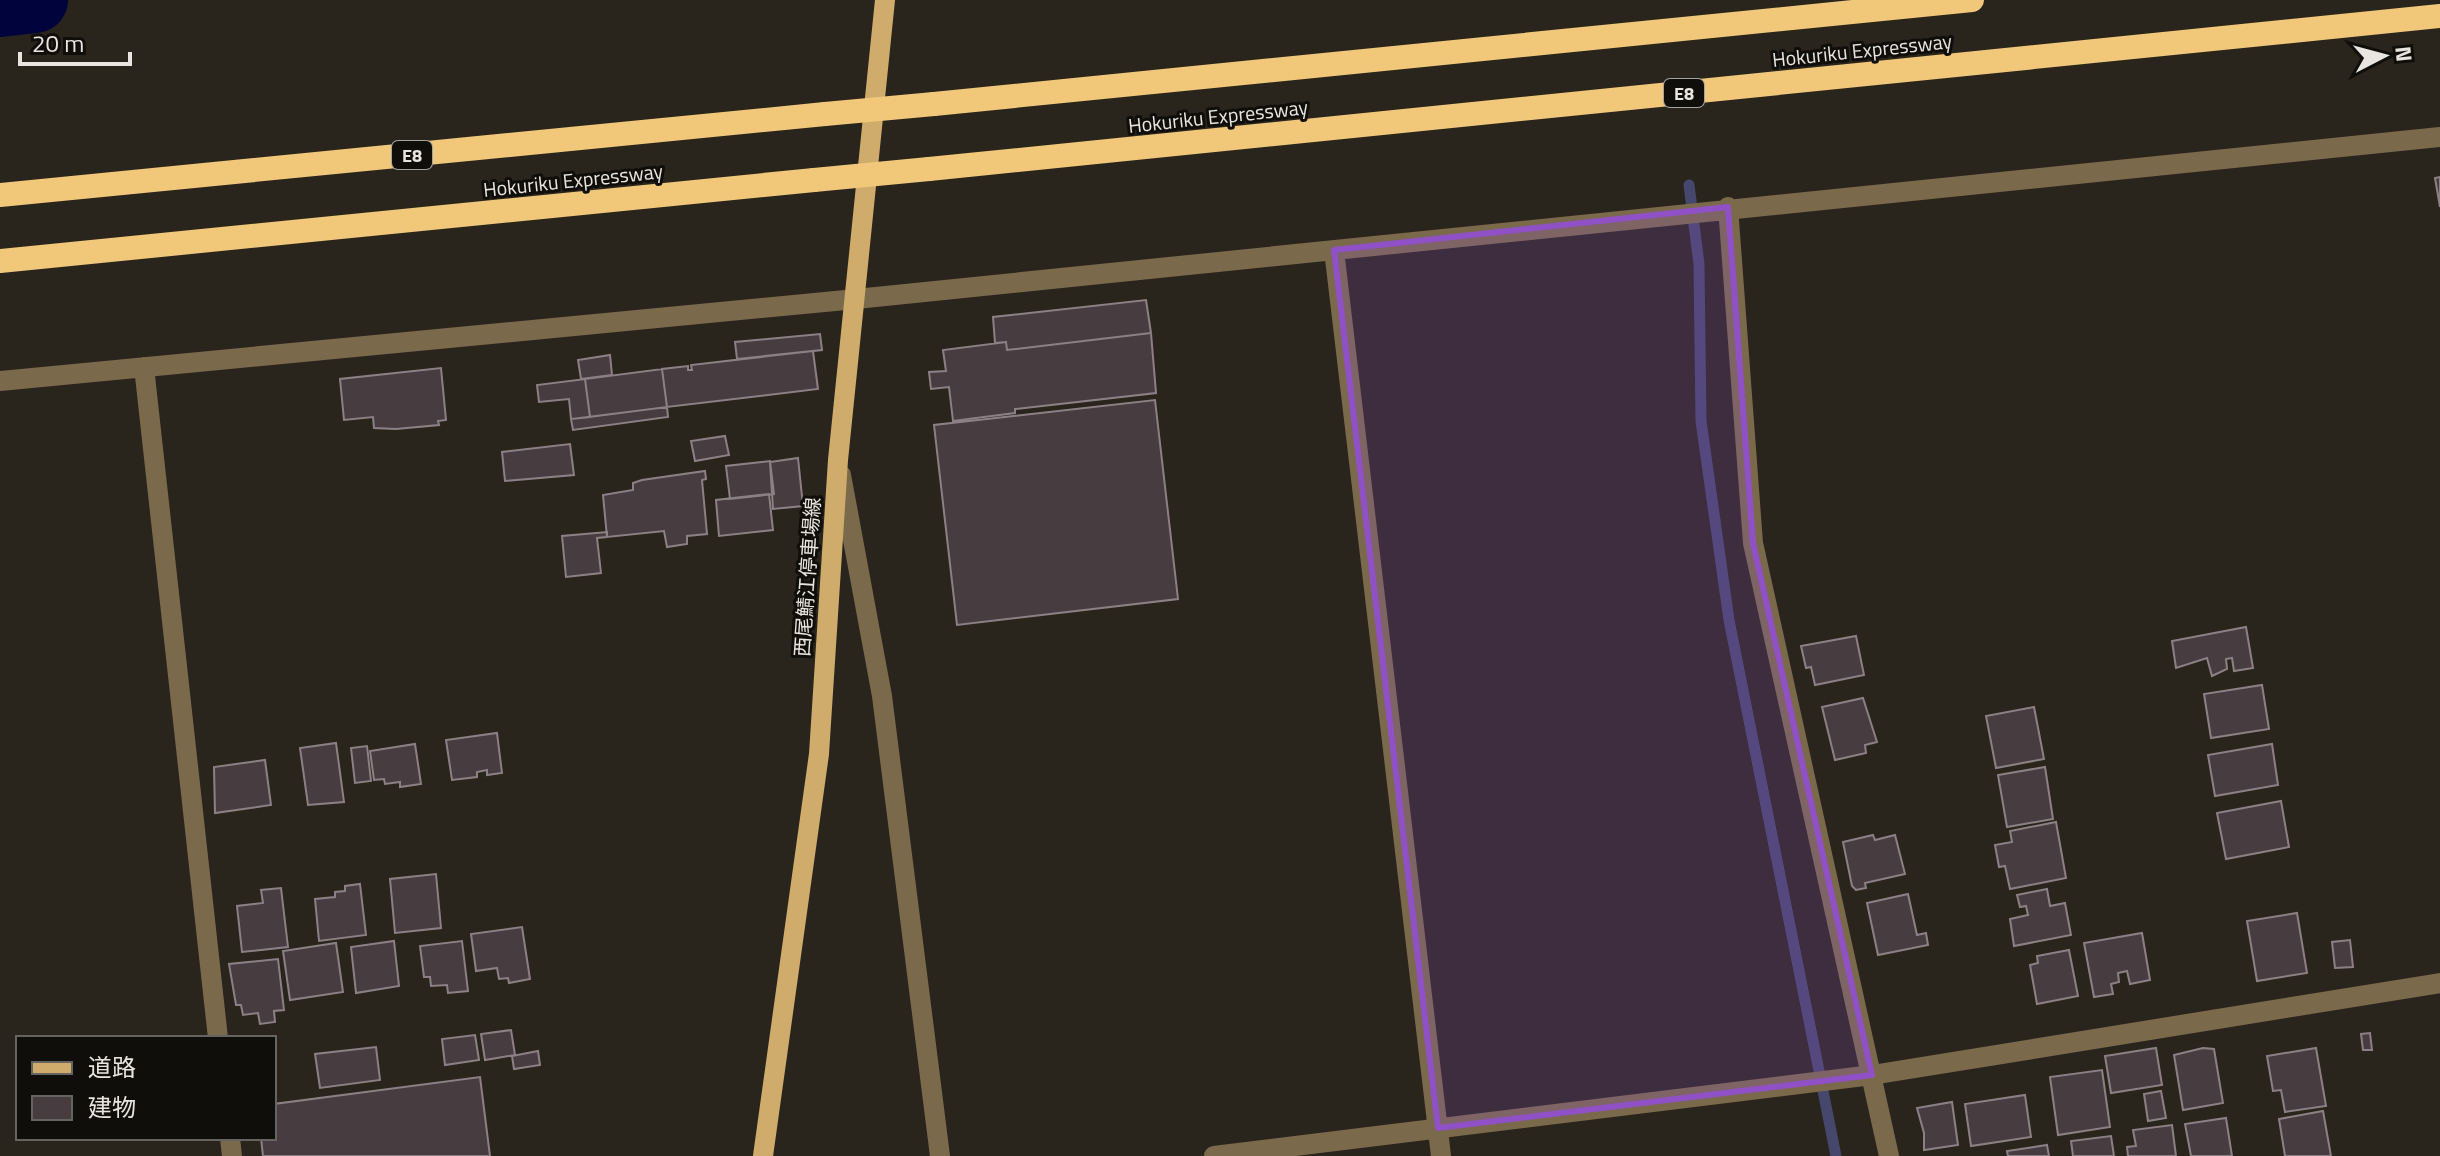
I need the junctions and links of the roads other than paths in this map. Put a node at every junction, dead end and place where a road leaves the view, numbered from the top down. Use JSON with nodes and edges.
{"nodes":[{"id":1,"x":885,"y":0,"type":"edge"},
{"id":2,"x":1972,"y":0,"type":"edge"},
{"id":3,"x":2440,"y":16,"type":"edge"},
{"id":4,"x":2440,"y":137,"type":"edge"},
{"id":5,"x":0,"y":195,"type":"edge"},
{"id":6,"x":1728,"y":207,"type":"junction"},
{"id":7,"x":1334,"y":250,"type":"junction"},
{"id":8,"x":0,"y":261,"type":"edge"},
{"id":9,"x":856,"y":299,"type":"junction"},
{"id":10,"x":144,"y":367,"type":"junction"},
{"id":11,"x":0,"y":381,"type":"edge"},
{"id":12,"x":838,"y":460,"type":"junction"},
{"id":13,"x":2440,"y":983,"type":"edge"},
{"id":14,"x":218,"y":1036,"type":"edge"},
{"id":15,"x":1872,"y":1075,"type":"junction"},
{"id":16,"x":1438,"y":1128,"type":"junction"},
{"id":17,"x":763,"y":1156,"type":"edge"},
{"id":18,"x":940,"y":1156,"type":"edge"},
{"id":19,"x":1214,"y":1156,"type":"edge"},
{"id":20,"x":1441,"y":1156,"type":"edge"},
{"id":21,"x":1889,"y":1156,"type":"edge"}],
"edges":[{"from":1,"to":9,"type":"main road","name":"西尾鯖江停車場線"},
{"from":2,"to":5,"type":"highway","name":"Hokuriku Expressway","number":"E8","bridge":true},
{"from":3,"to":8,"type":"highway","name":"Hokuriku Expressway","number":"E8","bridge":true},
{"from":4,"to":6,"type":"street"},
{"from":6,"to":7,"type":"street"},
{"from":6,"to":15,"type":"street"},
{"from":7,"to":9,"type":"street"},
{"from":7,"to":16,"type":"street"},
{"from":9,"to":10,"type":"street"},
{"from":9,"to":12,"type":"main road","name":"西尾鯖江停車場線"},
{"from":10,"to":11,"type":"street"},
{"from":10,"to":14,"type":"street"},
{"from":12,"to":17,"type":"main road","name":"西尾鯖江停車場線"},
{"from":12,"to":18,"type":"street"},
{"from":13,"to":15,"type":"street"},
{"from":15,"to":16,"type":"street"},
{"from":15,"to":21,"type":"street"},
{"from":16,"to":19,"type":"street"},
{"from":16,"to":20,"type":"street"}]}
